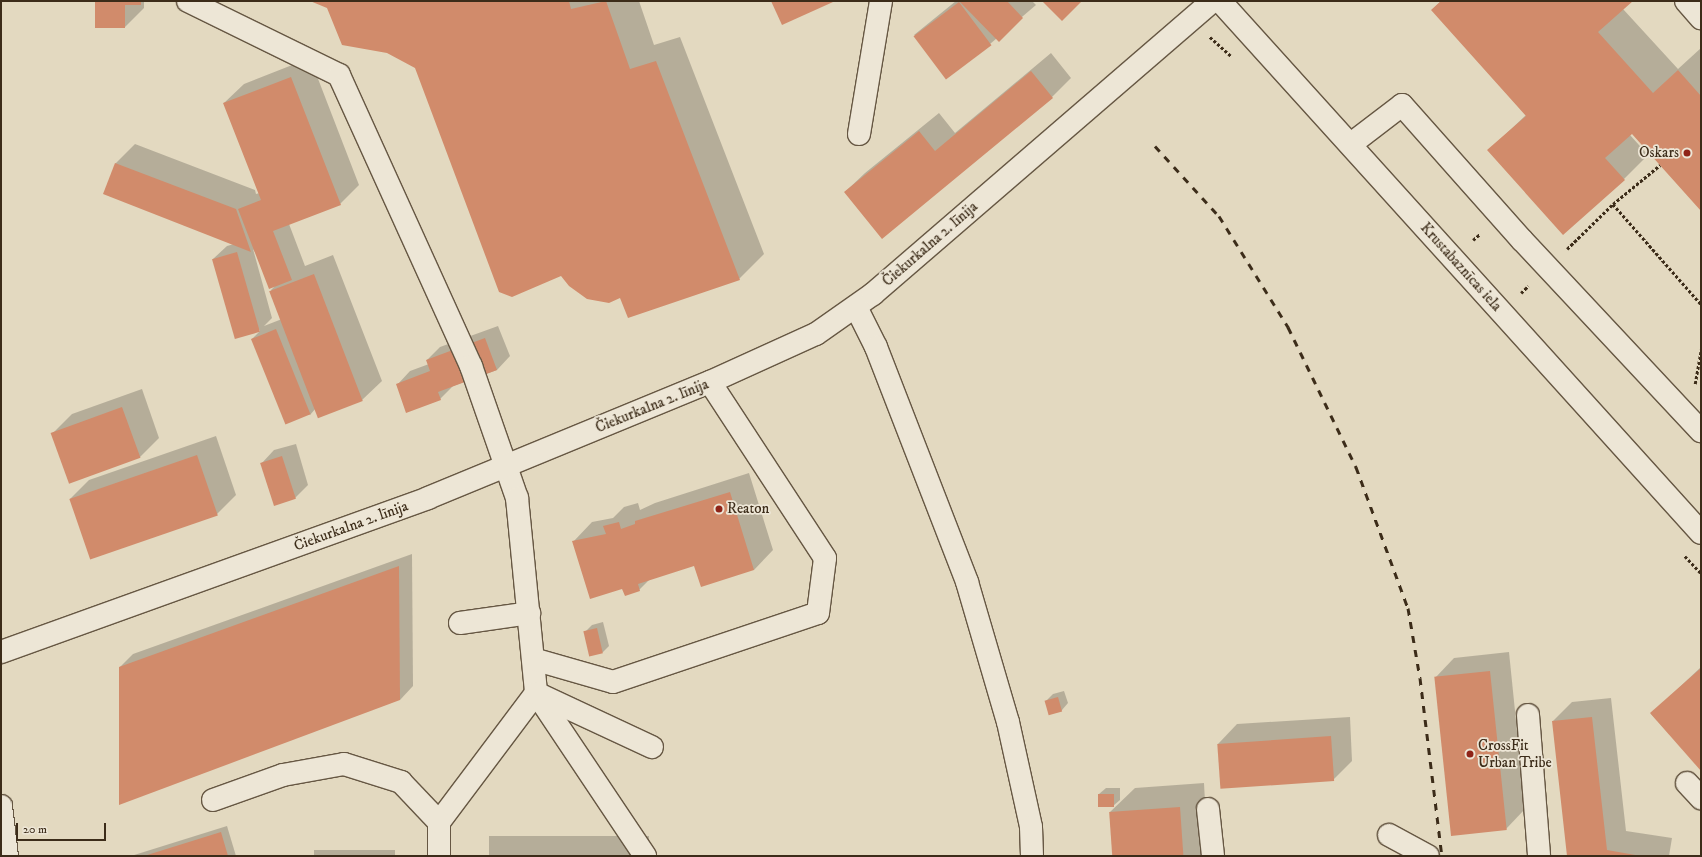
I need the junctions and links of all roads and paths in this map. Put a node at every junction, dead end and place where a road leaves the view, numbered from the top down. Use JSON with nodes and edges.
{"nodes":[{"id":1,"x":188,"y":1,"type":"edge"},
{"id":2,"x":881,"y":1,"type":"edge"},
{"id":3,"x":1212,"y":1,"type":"edge"},
{"id":4,"x":1220,"y":1,"type":"edge"},
{"id":5,"x":1686,"y":1,"type":"edge"},
{"id":6,"x":1701,"y":18,"type":"edge"},
{"id":7,"x":859,"y":134,"type":"dead end"},
{"id":8,"x":1351,"y":144,"type":"junction"},
{"id":9,"x":1660,"y":165,"type":"dead end"},
{"id":10,"x":1613,"y":204,"type":"junction"},
{"id":11,"x":1548,"y":267,"type":"junction"},
{"id":12,"x":1521,"y":293,"type":"dead end"},
{"id":13,"x":1701,"y":304,"type":"edge"},
{"id":14,"x":856,"y":307,"type":"junction"},
{"id":15,"x":1701,"y":350,"type":"edge"},
{"id":16,"x":710,"y":382,"type":"junction"},
{"id":17,"x":1692,"y":386,"type":"dead end"},
{"id":18,"x":1701,"y":431,"type":"edge"},
{"id":19,"x":506,"y":467,"type":"junction"},
{"id":20,"x":1699,"y":528,"type":"edge"},
{"id":21,"x":529,"y":613,"type":"junction"},
{"id":22,"x":460,"y":623,"type":"dead end"},
{"id":23,"x":1,"y":652,"type":"edge"},
{"id":24,"x":533,"y":659,"type":"junction"},
{"id":25,"x":536,"y":693,"type":"junction"},
{"id":26,"x":1528,"y":715,"type":"dead end"},
{"id":27,"x":652,"y":746,"type":"dead end"},
{"id":28,"x":213,"y":800,"type":"dead end"},
{"id":29,"x":1,"y":806,"type":"edge"},
{"id":30,"x":1208,"y":809,"type":"dead end"},
{"id":31,"x":439,"y":822,"type":"junction"},
{"id":32,"x":1389,"y":835,"type":"dead end"},
{"id":33,"x":1419,"y":854,"type":"edge"},
{"id":34,"x":7,"y":856,"type":"edge"},
{"id":35,"x":439,"y":856,"type":"edge"},
{"id":36,"x":645,"y":856,"type":"edge"},
{"id":37,"x":1032,"y":856,"type":"edge"},
{"id":38,"x":1213,"y":856,"type":"edge"},
{"id":39,"x":1539,"y":856,"type":"edge"}],
"edges":[{"from":1,"to":19,"type":"street"},
{"from":2,"to":7,"type":"street"},
{"from":3,"to":14,"type":"street","name":"Čiekurkalna 2. līnija"},
{"from":4,"to":8,"type":"street","name":"Krustabaznīcas iela"},
{"from":5,"to":6,"type":"street"},
{"from":8,"to":11,"type":"street"},
{"from":8,"to":20,"type":"street","name":"Krustabaznīcas iela"},
{"from":9,"to":10,"type":"path"},
{"from":10,"to":11,"type":"path"},
{"from":10,"to":13,"type":"path"},
{"from":11,"to":12,"type":"path"},
{"from":11,"to":18,"type":"street"},
{"from":14,"to":16,"type":"street","name":"Čiekurkalna 2. līnija"},
{"from":14,"to":37,"type":"street"},
{"from":15,"to":17,"type":"path"},
{"from":16,"to":19,"type":"street","name":"Čiekurkalna 2. līnija"},
{"from":16,"to":24,"type":"street"},
{"from":19,"to":21,"type":"street"},
{"from":19,"to":23,"type":"street","name":"Čiekurkalna 2. līnija"},
{"from":21,"to":22,"type":"street"},
{"from":21,"to":24,"type":"street"},
{"from":24,"to":25,"type":"street"},
{"from":25,"to":27,"type":"street"},
{"from":25,"to":31,"type":"street"},
{"from":25,"to":36,"type":"street"},
{"from":26,"to":39,"type":"street"},
{"from":28,"to":31,"type":"street"},
{"from":29,"to":34,"type":"street"},
{"from":30,"to":38,"type":"street"},
{"from":31,"to":35,"type":"street"},
{"from":32,"to":33,"type":"street"}]}
